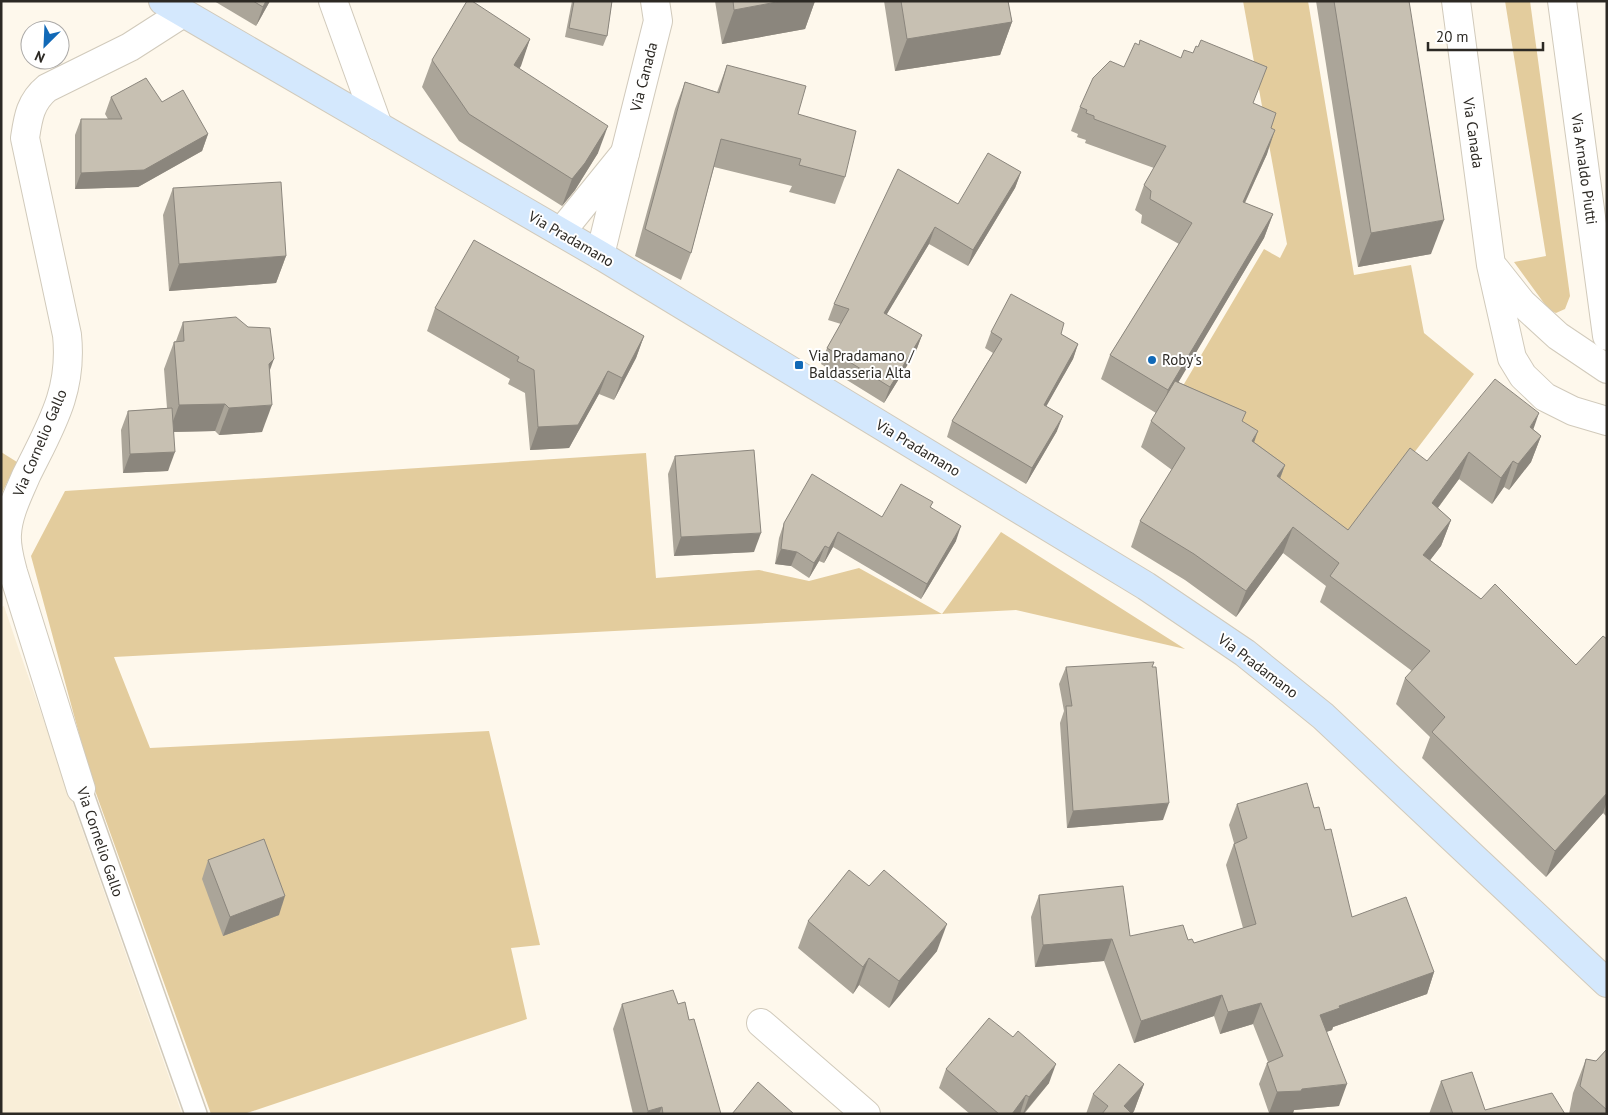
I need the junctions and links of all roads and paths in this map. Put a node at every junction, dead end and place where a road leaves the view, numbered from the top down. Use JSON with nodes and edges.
{"nodes":[{"id":1,"x":333,"y":1,"type":"edge"},
{"id":2,"x":655,"y":1,"type":"edge"},
{"id":3,"x":1456,"y":1,"type":"edge"},
{"id":4,"x":1562,"y":1,"type":"edge"},
{"id":5,"x":173,"y":7,"type":"edge"},
{"id":6,"x":378,"y":126,"type":"junction"},
{"id":7,"x":625,"y":153,"type":"junction"},
{"id":8,"x":561,"y":232,"type":"junction"},
{"id":9,"x":600,"y":255,"type":"junction"},
{"id":10,"x":1491,"y":265,"type":"junction"},
{"id":11,"x":1607,"y":336,"type":"edge"},
{"id":12,"x":1607,"y":369,"type":"edge"},
{"id":13,"x":1607,"y":421,"type":"edge"},
{"id":14,"x":81,"y":789,"type":"joint"},
{"id":15,"x":1607,"y":983,"type":"edge"},
{"id":16,"x":761,"y":1023,"type":"dead end"},
{"id":17,"x":196,"y":1114,"type":"edge"},
{"id":18,"x":866,"y":1114,"type":"edge"}],
"edges":[{"from":1,"to":6,"type":"street"},
{"from":2,"to":7,"type":"street","name":"Via Canada"},
{"from":3,"to":10,"type":"street","name":"Via Canada"},
{"from":4,"to":11,"type":"street","name":"Via Arnaldo Piutti"},
{"from":5,"to":6,"type":"street","name":"Via Pradamano"},
{"from":5,"to":14,"type":"street","name":"Via Cornelio Gallo"},
{"from":6,"to":8,"type":"street","name":"Via Pradamano"},
{"from":7,"to":8,"type":"street","name":"Via Canada"},
{"from":7,"to":9,"type":"street","name":"Via Canada"},
{"from":8,"to":9,"type":"street","name":"Via Pradamano"},
{"from":9,"to":15,"type":"street","name":"Via Pradamano"},
{"from":10,"to":12,"type":"street"},
{"from":10,"to":13,"type":"street","name":"Via Canada"},
{"from":14,"to":17,"type":"lane","name":"Via Cornelio Gallo"},
{"from":16,"to":18,"type":"street"}]}
